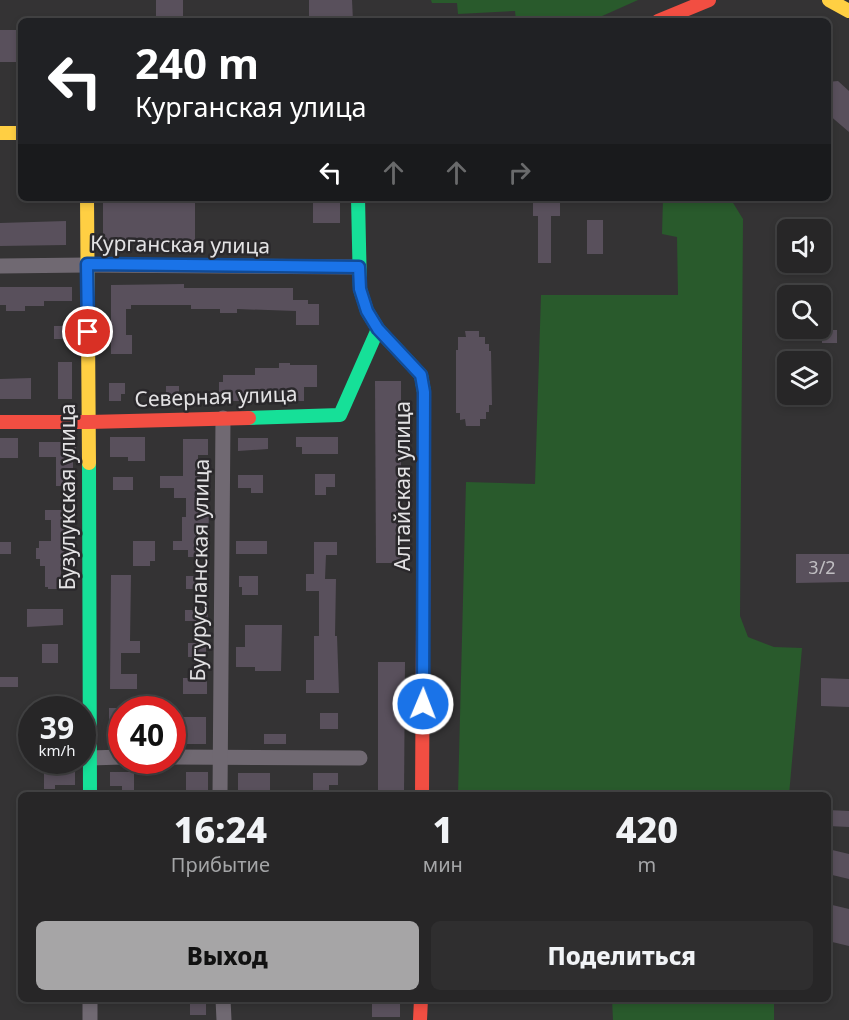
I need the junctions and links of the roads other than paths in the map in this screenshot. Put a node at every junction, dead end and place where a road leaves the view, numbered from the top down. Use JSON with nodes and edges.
{"nodes":[{"id":1,"x":710,"y":0,"type":"edge"},
{"id":2,"x":829,"y":0,"type":"edge"},
{"id":3,"x":840,"y":0,"type":"edge"},
{"id":4,"x":849,"y":11,"type":"edge"},
{"id":5,"x":665,"y":18,"type":"edge"},
{"id":6,"x":0,"y":133,"type":"edge"},
{"id":7,"x":18,"y":133,"type":"edge"},
{"id":8,"x":87,"y":201,"type":"edge"},
{"id":9,"x":358,"y":201,"type":"edge"},
{"id":10,"x":87,"y":264,"type":"junction"},
{"id":11,"x":0,"y":266,"type":"edge"},
{"id":12,"x":359,"y":267,"type":"junction"},
{"id":13,"x":378,"y":329,"type":"junction"},
{"id":14,"x":223,"y":418,"type":"junction"},
{"id":15,"x":0,"y":422,"type":"edge"},
{"id":16,"x":89,"y":422,"type":"junction"},
{"id":17,"x":90,"y":696,"type":"edge"},
{"id":18,"x":219,"y":756,"type":"junction"},
{"id":19,"x":186,"y":757,"type":"edge"},
{"id":20,"x":360,"y":758,"type":"dead end"},
{"id":21,"x":90,"y":774,"type":"edge"},
{"id":22,"x":90,"y":792,"type":"edge"},
{"id":23,"x":220,"y":792,"type":"edge"},
{"id":24,"x":422,"y":792,"type":"edge"},
{"id":25,"x":90,"y":1002,"type":"edge"},
{"id":26,"x":223,"y":1002,"type":"edge"},
{"id":27,"x":421,"y":1002,"type":"edge"},
{"id":28,"x":90,"y":1020,"type":"edge"},
{"id":29,"x":224,"y":1020,"type":"edge"},
{"id":30,"x":420,"y":1020,"type":"edge"}],
"edges":[{"from":1,"to":5,"type":"street"},
{"from":2,"to":4,"type":"street"},
{"from":3,"to":4,"type":"street"},
{"from":6,"to":7,"type":"street"},
{"from":8,"to":10,"type":"street","name":"Бузулукская улица"},
{"from":9,"to":12,"type":"street","name":"Алтайская улица"},
{"from":10,"to":11,"type":"street","name":"Курганская улица"},
{"from":10,"to":12,"type":"street","name":"Курганская улица"},
{"from":10,"to":16,"type":"street","name":"Бузулукская улица"},
{"from":12,"to":13,"type":"street","name":"Алтайская улица"},
{"from":13,"to":14,"type":"street","name":"Северная улица"},
{"from":13,"to":24,"type":"street","name":"Алтайская улица"},
{"from":14,"to":16,"type":"street","name":"Северная улица"},
{"from":14,"to":18,"type":"street","name":"Бугурусланская улица"},
{"from":15,"to":16,"type":"street","name":"Северная улица"},
{"from":16,"to":17,"type":"street","name":"Бузулукская улица"},
{"from":18,"to":19,"type":"street"},
{"from":18,"to":20,"type":"street"},
{"from":18,"to":23,"type":"street","name":"Бугурусланская улица"},
{"from":21,"to":22,"type":"street","name":"Бузулукская улица"},
{"from":25,"to":28,"type":"street"},
{"from":26,"to":29,"type":"street"},
{"from":27,"to":30,"type":"street"}]}
